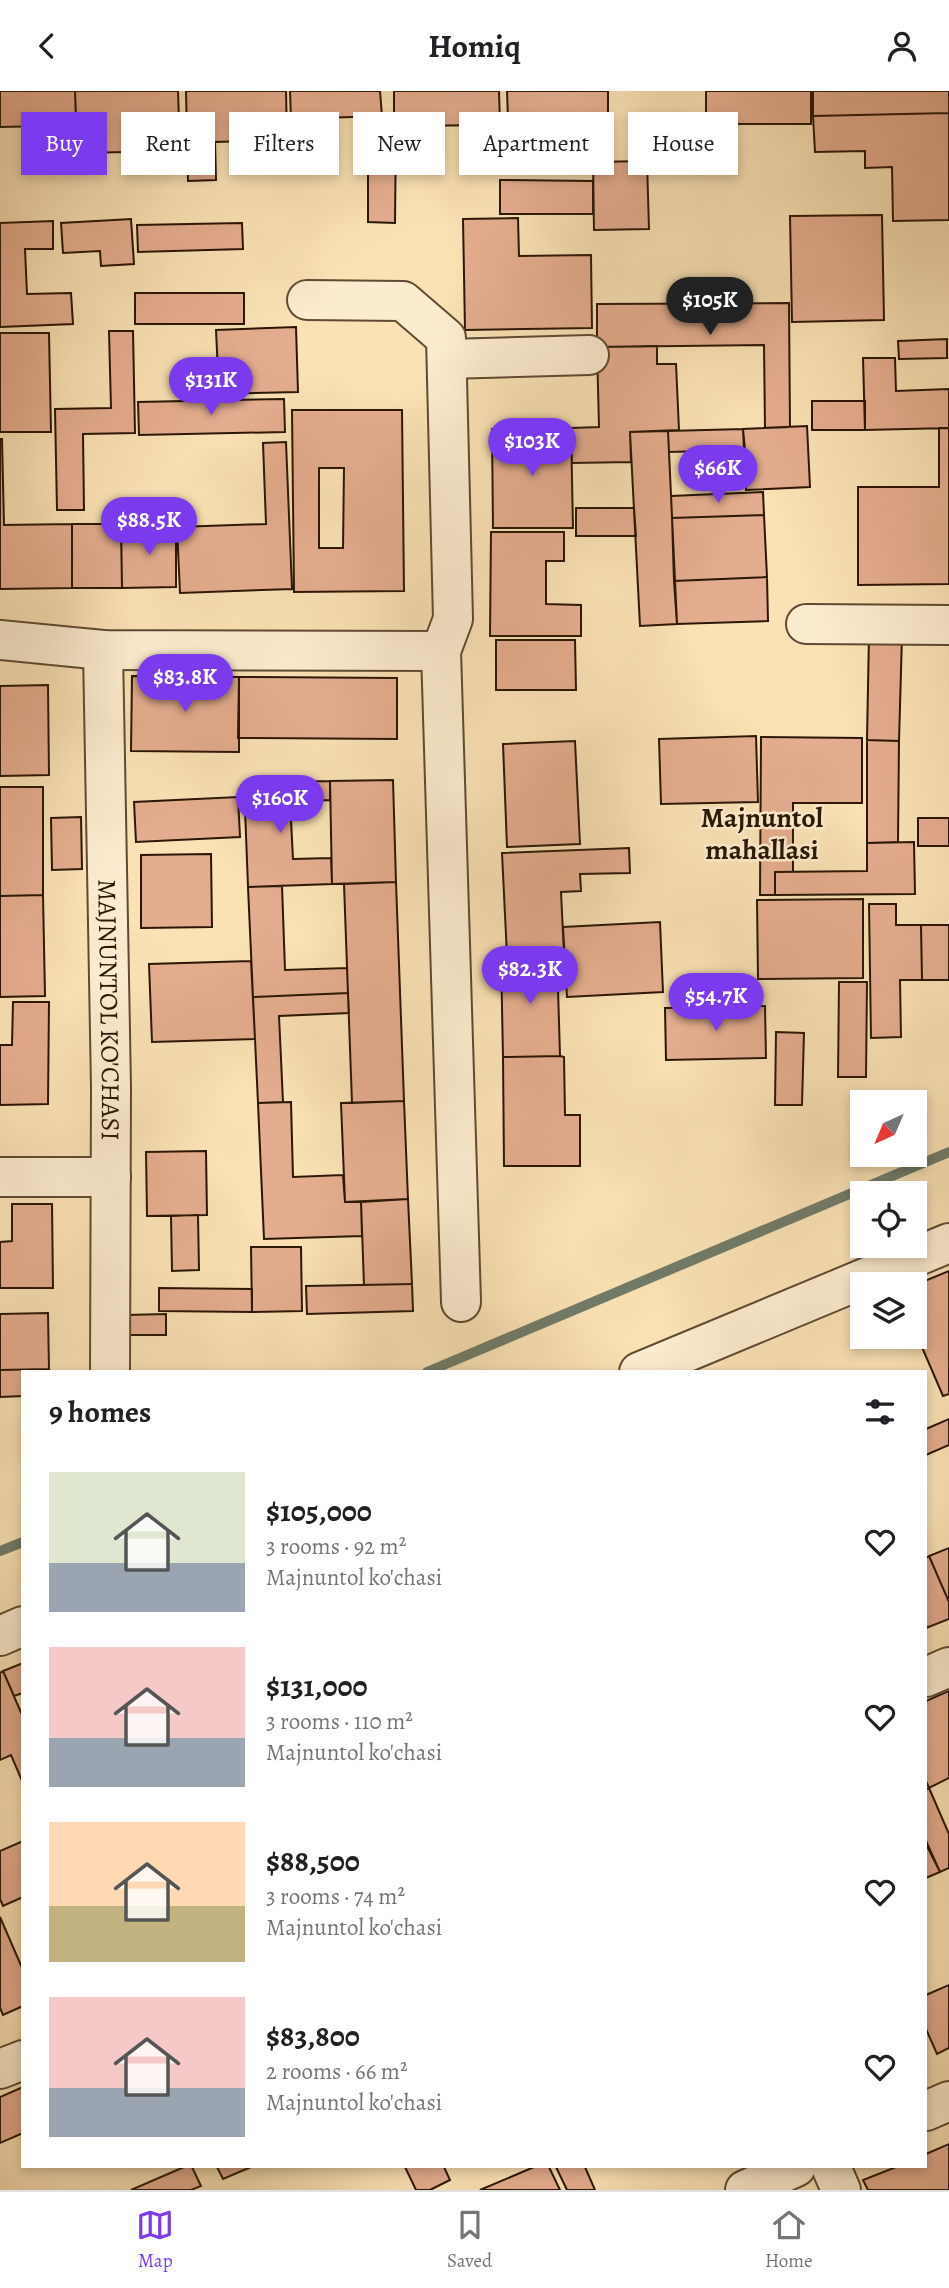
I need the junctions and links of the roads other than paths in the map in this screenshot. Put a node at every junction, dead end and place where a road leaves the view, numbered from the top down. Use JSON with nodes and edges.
{"nodes":[{"id":1,"x":307,"y":300,"type":"dead end"},
{"id":2,"x":447,"y":348,"type":"junction"},
{"id":3,"x":589,"y":355,"type":"dead end"},
{"id":4,"x":807,"y":624,"type":"dead end"},
{"id":5,"x":949,"y":625,"type":"edge"},
{"id":6,"x":0,"y":640,"type":"edge"},
{"id":7,"x":103,"y":650,"type":"junction"},
{"id":8,"x":441,"y":651,"type":"junction"},
{"id":9,"x":0,"y":1177,"type":"edge"},
{"id":10,"x":111,"y":1177,"type":"junction"},
{"id":11,"x":949,"y":1243,"type":"edge"},
{"id":12,"x":461,"y":1302,"type":"dead end"},
{"id":13,"x":110,"y":1370,"type":"edge"},
{"id":14,"x":644,"y":1370,"type":"edge"},
{"id":15,"x":21,"y":1627,"type":"edge"},
{"id":16,"x":0,"y":1636,"type":"edge"},
{"id":17,"x":949,"y":1667,"type":"edge"},
{"id":18,"x":927,"y":1677,"type":"edge"},
{"id":19,"x":21,"y":2061,"type":"edge"},
{"id":20,"x":0,"y":2069,"type":"edge"},
{"id":21,"x":949,"y":2101,"type":"edge"},
{"id":22,"x":927,"y":2111,"type":"edge"},
{"id":23,"x":794,"y":2168,"type":"edge"},
{"id":24,"x":831,"y":2168,"type":"edge"},
{"id":25,"x":745,"y":2190,"type":"edge"},
{"id":26,"x":841,"y":2190,"type":"edge"}],
"edges":[{"from":1,"to":2,"type":"street"},
{"from":2,"to":3,"type":"street"},
{"from":2,"to":8,"type":"street"},
{"from":4,"to":5,"type":"street"},
{"from":6,"to":7,"type":"street"},
{"from":7,"to":8,"type":"street"},
{"from":7,"to":10,"type":"street","name":"MAJNUNTOL KO'CHASI"},
{"from":8,"to":12,"type":"street"},
{"from":9,"to":10,"type":"street"},
{"from":10,"to":13,"type":"street","name":"MAJNUNTOL KO'CHASI"},
{"from":11,"to":14,"type":"street"},
{"from":15,"to":16,"type":"street"},
{"from":17,"to":18,"type":"street"},
{"from":19,"to":20,"type":"street"},
{"from":21,"to":22,"type":"street"},
{"from":23,"to":25,"type":"street"},
{"from":24,"to":26,"type":"street"}]}
